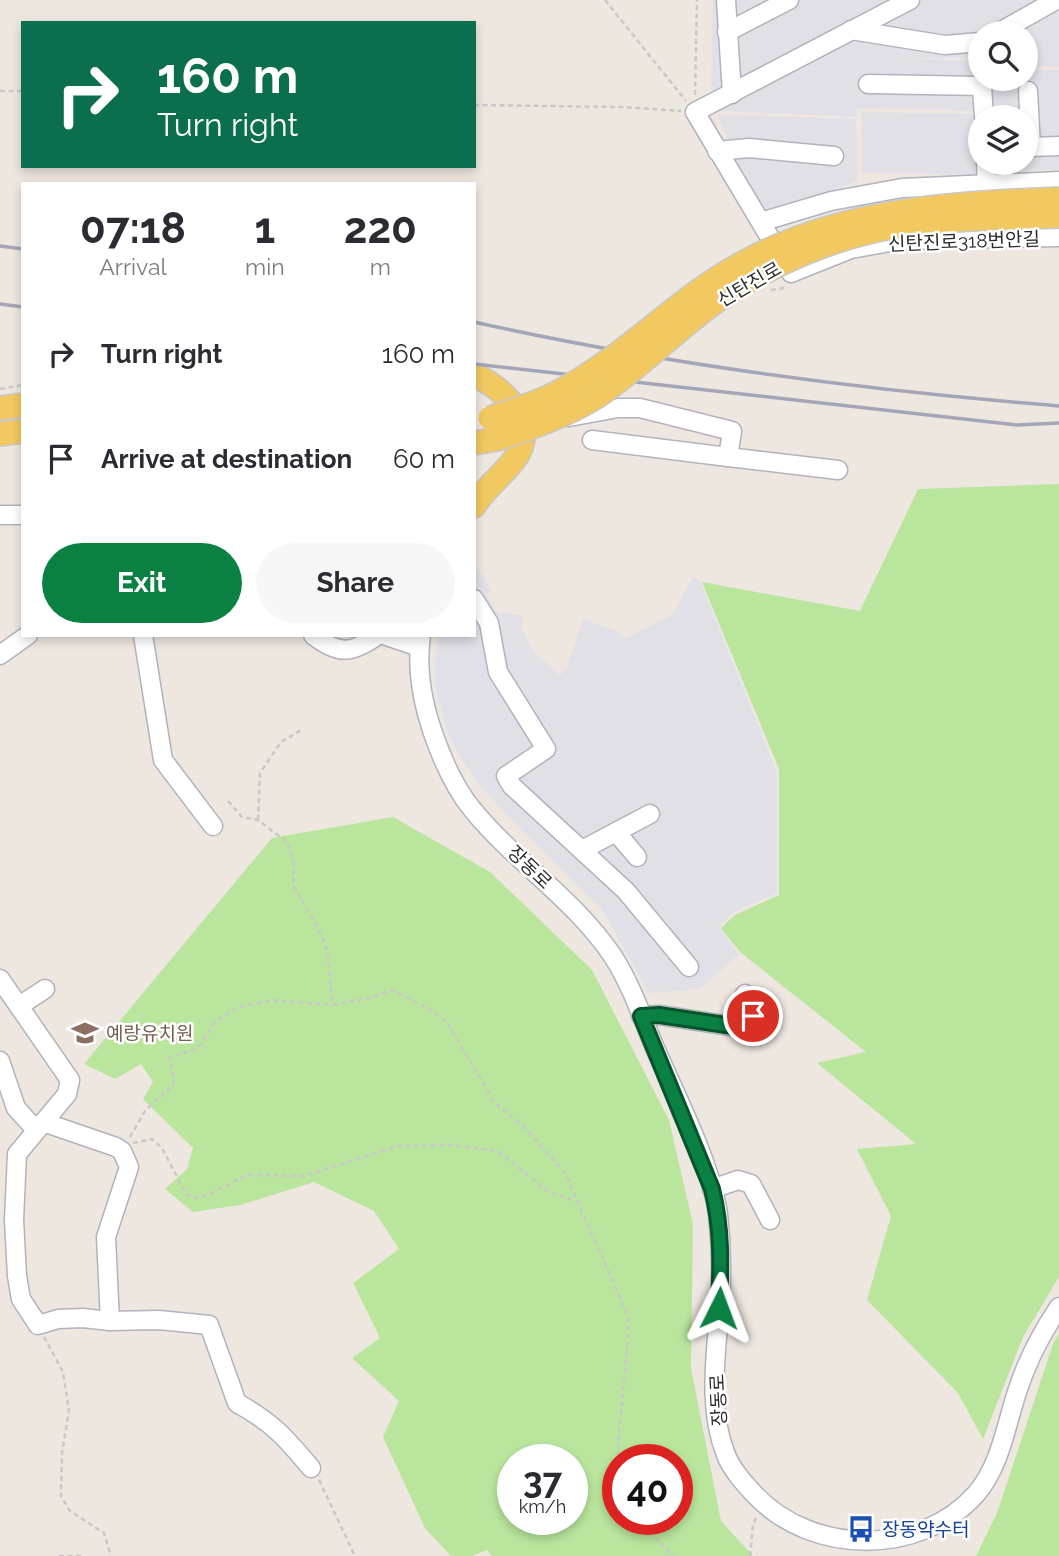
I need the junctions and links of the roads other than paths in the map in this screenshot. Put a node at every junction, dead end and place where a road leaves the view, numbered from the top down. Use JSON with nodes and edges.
{"nodes":[{"id":1,"x":726,"y":0,"type":"edge"},
{"id":2,"x":789,"y":0,"type":"edge"},
{"id":3,"x":910,"y":0,"type":"edge"},
{"id":4,"x":1056,"y":0,"type":"edge"},
{"id":5,"x":1019,"y":21,"type":"edge"},
{"id":6,"x":851,"y":30,"type":"junction"},
{"id":7,"x":727,"y":32,"type":"junction"},
{"id":8,"x":968,"y":43,"type":"edge"},
{"id":9,"x":868,"y":84,"type":"dead end"},
{"id":10,"x":1028,"y":91,"type":"dead end"},
{"id":11,"x":732,"y":94,"type":"junction"},
{"id":12,"x":983,"y":105,"type":"edge"},
{"id":13,"x":1028,"y":105,"type":"edge"},
{"id":14,"x":1059,"y":146,"type":"edge"},
{"id":15,"x":1038,"y":147,"type":"edge"},
{"id":16,"x":717,"y":151,"type":"junction"},
{"id":17,"x":834,"y":156,"type":"dead end"},
{"id":18,"x":987,"y":175,"type":"edge"},
{"id":19,"x":1059,"y":181,"type":"edge"},
{"id":20,"x":987,"y":184,"type":"junction"},
{"id":21,"x":1059,"y":199,"type":"edge"},
{"id":22,"x":1059,"y":216,"type":"edge"},
{"id":23,"x":761,"y":222,"type":"junction"},
{"id":24,"x":1059,"y":237,"type":"edge"},
{"id":25,"x":476,"y":376,"type":"edge"},
{"id":26,"x":21,"y":405,"type":"edge"},
{"id":27,"x":0,"y":408,"type":"edge"},
{"id":28,"x":484,"y":430,"type":"edge"},
{"id":29,"x":21,"y":431,"type":"edge"},
{"id":30,"x":0,"y":434,"type":"edge"},
{"id":31,"x":524,"y":434,"type":"junction"},
{"id":32,"x":592,"y":440,"type":"dead end"},
{"id":33,"x":728,"y":457,"type":"junction"},
{"id":34,"x":838,"y":470,"type":"dead end"},
{"id":35,"x":476,"y":503,"type":"edge"},
{"id":36,"x":0,"y":515,"type":"edge"},
{"id":37,"x":21,"y":515,"type":"edge"},
{"id":38,"x":476,"y":602,"type":"edge"},
{"id":39,"x":25,"y":637,"type":"edge"},
{"id":40,"x":144,"y":637,"type":"edge"},
{"id":41,"x":316,"y":637,"type":"edge"},
{"id":42,"x":375,"y":637,"type":"edge"},
{"id":43,"x":396,"y":637,"type":"edge"},
{"id":44,"x":420,"y":641,"type":"edge"},
{"id":45,"x":0,"y":655,"type":"edge"},
{"id":46,"x":650,"y":814,"type":"dead end"},
{"id":47,"x":213,"y":826,"type":"dead end"},
{"id":48,"x":616,"y":832,"type":"junction"},
{"id":49,"x":582,"y":850,"type":"junction"},
{"id":50,"x":637,"y":857,"type":"dead end"},
{"id":51,"x":688,"y":967,"type":"dead end"},
{"id":52,"x":0,"y":979,"type":"edge"},
{"id":53,"x":44,"y":989,"type":"dead end"},
{"id":54,"x":745,"y":994,"type":"dead end"},
{"id":55,"x":19,"y":1006,"type":"junction"},
{"id":56,"x":641,"y":1016,"type":"junction"},
{"id":57,"x":0,"y":1061,"type":"edge"},
{"id":58,"x":40,"y":1126,"type":"junction"},
{"id":59,"x":712,"y":1189,"type":"junction"},
{"id":60,"x":770,"y":1220,"type":"dead end"},
{"id":61,"x":1059,"y":1307,"type":"edge"},
{"id":62,"x":110,"y":1321,"type":"junction"},
{"id":63,"x":311,"y":1468,"type":"road end"}],
"edges":[{"from":1,"to":7,"type":"street"},
{"from":2,"to":7,"type":"street"},
{"from":3,"to":6,"type":"street"},
{"from":4,"to":5,"type":"street"},
{"from":6,"to":8,"type":"street"},
{"from":6,"to":11,"type":"street"},
{"from":7,"to":11,"type":"street"},
{"from":9,"to":12,"type":"street"},
{"from":10,"to":13,"type":"street"},
{"from":11,"to":16,"type":"street"},
{"from":14,"to":15,"type":"street"},
{"from":16,"to":17,"type":"street"},
{"from":16,"to":23,"type":"street"},
{"from":18,"to":20,"type":"street"},
{"from":19,"to":20,"type":"street"},
{"from":20,"to":23,"type":"street"},
{"from":21,"to":28,"type":"main road","name":"신탄진로","bridge":true},
{"from":22,"to":28,"type":"main road","name":"신탄진로","bridge":true},
{"from":23,"to":24,"type":"street","name":"신탄진로318번안길"},
{"from":25,"to":31,"type":"main road"},
{"from":26,"to":27,"type":"main road"},
{"from":29,"to":30,"type":"main road"},
{"from":31,"to":33,"type":"street"},
{"from":31,"to":35,"type":"main road"},
{"from":32,"to":33,"type":"street"},
{"from":33,"to":34,"type":"street"},
{"from":36,"to":37,"type":"street"},
{"from":38,"to":49,"type":"street"},
{"from":39,"to":45,"type":"street"},
{"from":40,"to":47,"type":"street"},
{"from":41,"to":42,"type":"street"},
{"from":43,"to":44,"type":"street"},
{"from":44,"to":56,"type":"street","name":"장동로"},
{"from":46,"to":48,"type":"street"},
{"from":48,"to":49,"type":"street"},
{"from":48,"to":50,"type":"street"},
{"from":49,"to":51,"type":"street"},
{"from":52,"to":55,"type":"street"},
{"from":53,"to":55,"type":"street"},
{"from":54,"to":56,"type":"street"},
{"from":55,"to":58,"type":"street"},
{"from":56,"to":59,"type":"street","name":"장동로"},
{"from":57,"to":58,"type":"street"},
{"from":58,"to":62,"type":"street"},
{"from":58,"to":62,"type":"street"},
{"from":59,"to":60,"type":"street"},
{"from":59,"to":61,"type":"street","name":"장동로"},
{"from":62,"to":63,"type":"street"}]}
